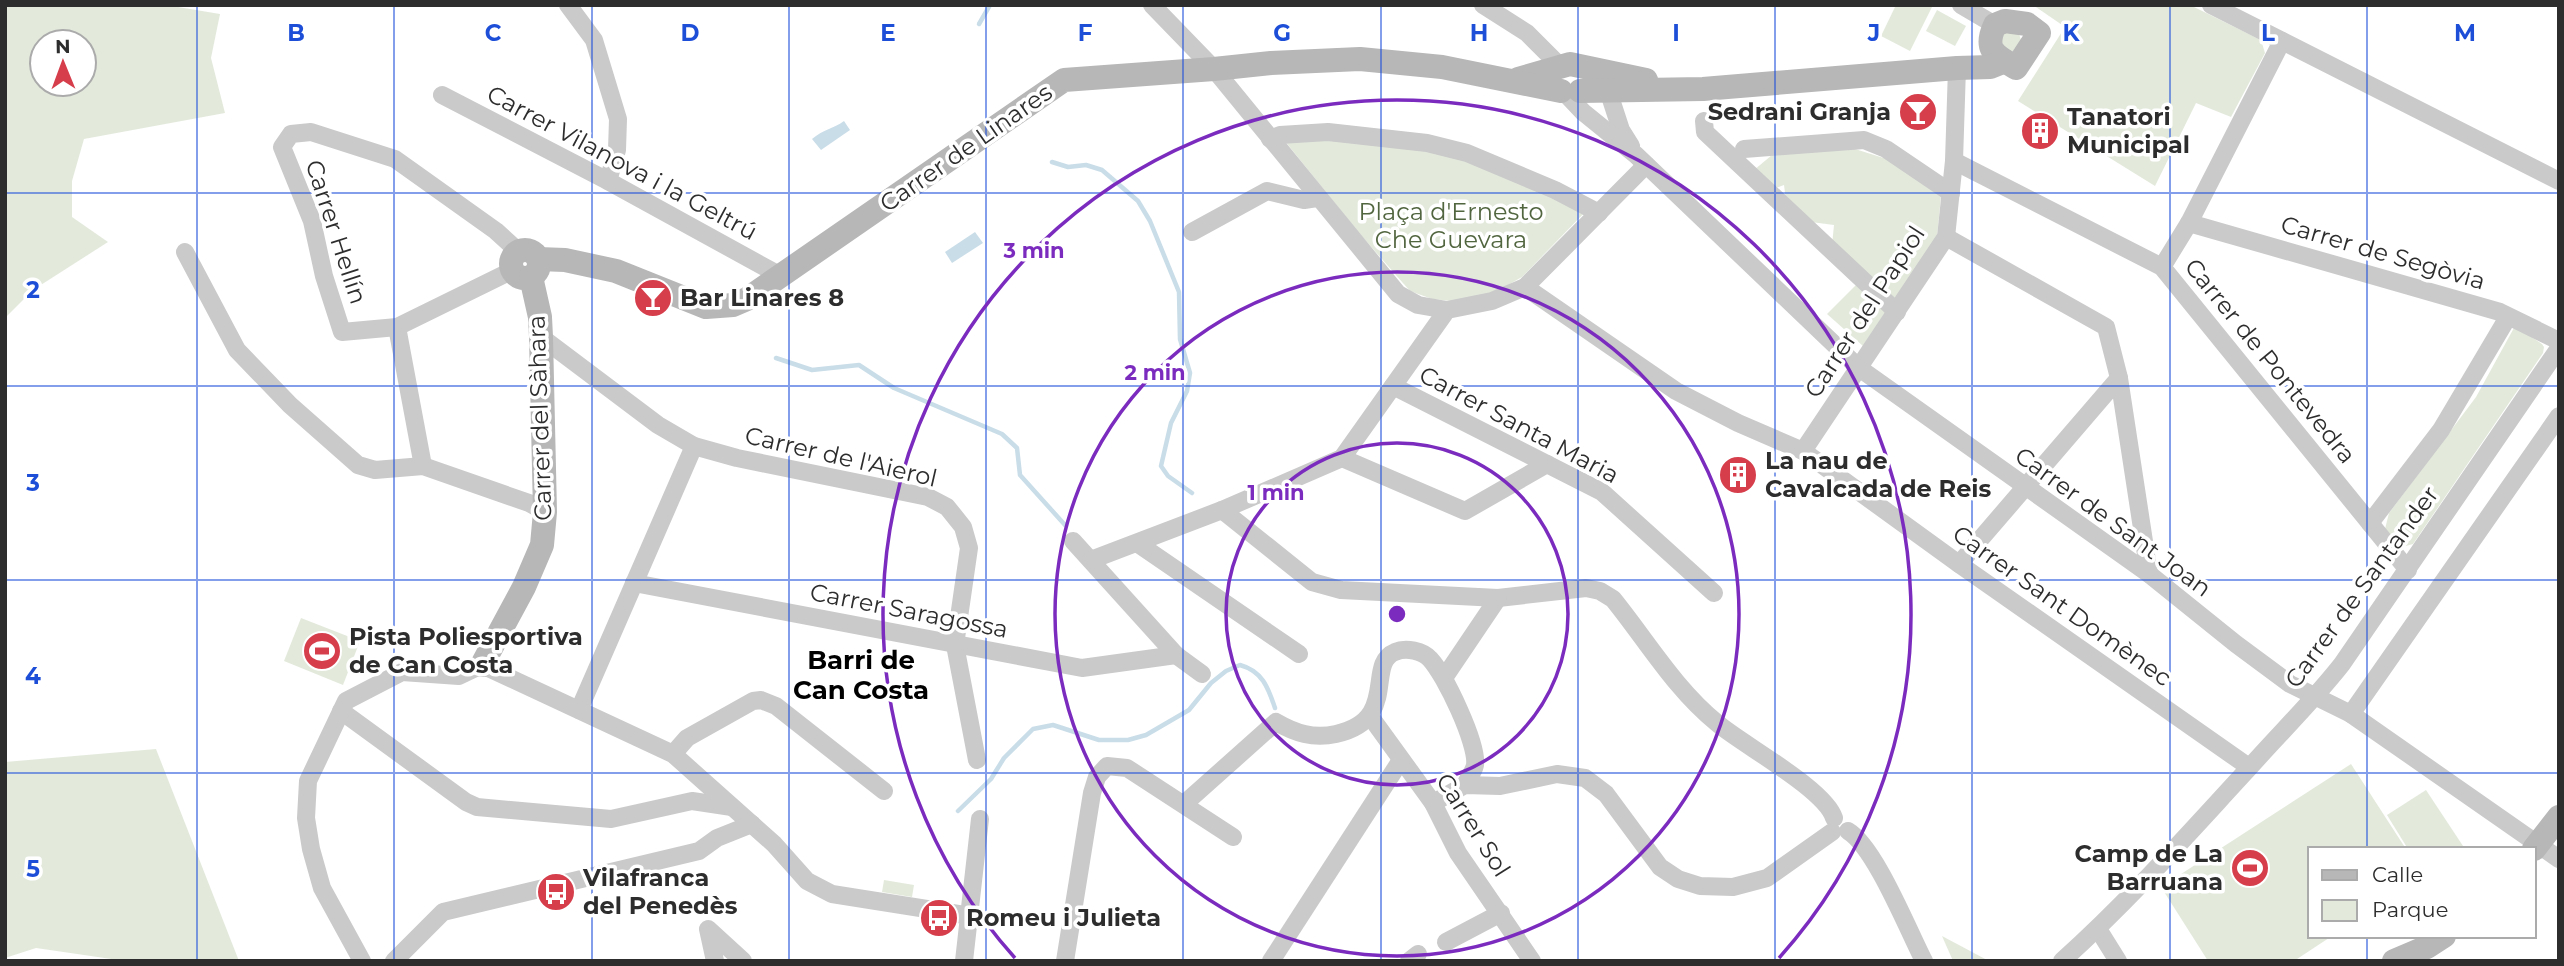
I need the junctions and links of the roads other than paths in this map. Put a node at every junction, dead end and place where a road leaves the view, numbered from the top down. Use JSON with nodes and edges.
{"nodes":[{"id":1,"x":568,"y":5,"type":"edge"},
{"id":2,"x":1153,"y":5,"type":"edge"},
{"id":3,"x":1483,"y":5,"type":"edge"},
{"id":4,"x":1961,"y":5,"type":"edge"},
{"id":5,"x":2211,"y":5,"type":"edge"},
{"id":6,"x":2008,"y":26,"type":"edge"},
{"id":7,"x":1527,"y":33,"type":"junction"},
{"id":8,"x":2282,"y":41,"type":"junction"},
{"id":9,"x":1957,"y":68,"type":"junction"},
{"id":10,"x":1213,"y":69,"type":"junction"},
{"id":11,"x":1511,"y":80,"type":"junction"},
{"id":12,"x":1577,"y":80,"type":"junction"},
{"id":13,"x":1703,"y":89,"type":"junction"},
{"id":14,"x":1644,"y":91,"type":"junction"},
{"id":15,"x":442,"y":95,"type":"dead end"},
{"id":16,"x":1616,"y":117,"type":"junction"},
{"id":17,"x":1704,"y":121,"type":"dead end"},
{"id":18,"x":1270,"y":139,"type":"junction"},
{"id":19,"x":1744,"y":149,"type":"dead end"},
{"id":20,"x":1641,"y":160,"type":"junction"},
{"id":21,"x":1954,"y":161,"type":"junction"},
{"id":22,"x":608,"y":181,"type":"junction"},
{"id":23,"x":2559,"y":181,"type":"edge"},
{"id":24,"x":1951,"y":193,"type":"junction"},
{"id":25,"x":1317,"y":198,"type":"junction"},
{"id":26,"x":1599,"y":213,"type":"junction"},
{"id":27,"x":2189,"y":223,"type":"junction"},
{"id":28,"x":1192,"y":232,"type":"dead end"},
{"id":29,"x":1946,"y":237,"type":"junction"},
{"id":30,"x":185,"y":252,"type":"dead end"},
{"id":31,"x":525,"y":264,"type":"junction"},
{"id":32,"x":2162,"y":267,"type":"junction"},
{"id":33,"x":779,"y":275,"type":"junction"},
{"id":34,"x":1525,"y":287,"type":"junction"},
{"id":35,"x":1447,"y":310,"type":"junction"},
{"id":36,"x":1897,"y":312,"type":"junction"},
{"id":37,"x":2508,"y":317,"type":"junction"},
{"id":38,"x":397,"y":327,"type":"junction"},
{"id":39,"x":541,"y":337,"type":"junction"},
{"id":40,"x":2559,"y":341,"type":"edge"},
{"id":41,"x":2559,"y":348,"type":"edge"},
{"id":42,"x":1859,"y":368,"type":"junction"},
{"id":43,"x":2119,"y":378,"type":"junction"},
{"id":44,"x":1393,"y":386,"type":"junction"},
{"id":45,"x":2559,"y":416,"type":"edge"},
{"id":46,"x":694,"y":446,"type":"junction"},
{"id":47,"x":1803,"y":451,"type":"junction"},
{"id":48,"x":1342,"y":458,"type":"junction"},
{"id":49,"x":1547,"y":464,"type":"junction"},
{"id":50,"x":423,"y":466,"type":"junction"},
{"id":51,"x":2026,"y":487,"type":"junction"},
{"id":52,"x":1222,"y":510,"type":"junction"},
{"id":53,"x":545,"y":512,"type":"junction"},
{"id":54,"x":2370,"y":523,"type":"junction"},
{"id":55,"x":1073,"y":541,"type":"dead end"},
{"id":56,"x":1137,"y":543,"type":"junction"},
{"id":57,"x":1091,"y":560,"type":"junction"},
{"id":58,"x":1959,"y":564,"type":"junction"},
{"id":59,"x":2408,"y":570,"type":"junction"},
{"id":60,"x":2149,"y":574,"type":"junction"},
{"id":61,"x":634,"y":583,"type":"junction"},
{"id":62,"x":1714,"y":593,"type":"dead end"},
{"id":63,"x":1499,"y":598,"type":"junction"},
{"id":64,"x":955,"y":645,"type":"junction"},
{"id":65,"x":1299,"y":654,"type":"dead end"},
{"id":66,"x":1176,"y":655,"type":"junction"},
{"id":67,"x":482,"y":665,"type":"junction"},
{"id":68,"x":1202,"y":674,"type":"dead end"},
{"id":69,"x":1444,"y":678,"type":"junction"},
{"id":70,"x":2317,"y":696,"type":"junction"},
{"id":71,"x":579,"y":710,"type":"junction"},
{"id":72,"x":341,"y":711,"type":"junction"},
{"id":73,"x":2350,"y":714,"type":"junction"},
{"id":74,"x":1370,"y":716,"type":"junction"},
{"id":75,"x":673,"y":754,"type":"junction"},
{"id":76,"x":977,"y":760,"type":"dead end"},
{"id":77,"x":1401,"y":760,"type":"junction"},
{"id":78,"x":2249,"y":767,"type":"junction"},
{"id":79,"x":708,"y":784,"type":"junction"},
{"id":80,"x":1465,"y":785,"type":"junction"},
{"id":81,"x":884,"y":791,"type":"dead end"},
{"id":82,"x":692,"y":801,"type":"junction"},
{"id":83,"x":1433,"y":803,"type":"junction"},
{"id":84,"x":1184,"y":804,"type":"junction"},
{"id":85,"x":732,"y":807,"type":"junction"},
{"id":86,"x":2559,"y":817,"type":"edge"},
{"id":87,"x":979,"y":819,"type":"dead end"},
{"id":88,"x":752,"y":824,"type":"junction"},
{"id":89,"x":1838,"y":827,"type":"junction"},
{"id":90,"x":1233,"y":837,"type":"dead end"},
{"id":91,"x":717,"y":838,"type":"junction"},
{"id":92,"x":2536,"y":847,"type":"edge"},
{"id":93,"x":2559,"y":859,"type":"edge"},
{"id":94,"x":1501,"y":914,"type":"junction"},
{"id":95,"x":971,"y":916,"type":"junction"},
{"id":96,"x":2098,"y":929,"type":"junction"},
{"id":97,"x":2441,"y":938,"type":"edge"},
{"id":98,"x":1446,"y":942,"type":"dead end"},
{"id":99,"x":362,"y":961,"type":"edge"},
{"id":100,"x":394,"y":961,"type":"edge"},
{"id":101,"x":715,"y":961,"type":"edge"},
{"id":102,"x":743,"y":961,"type":"edge"},
{"id":103,"x":964,"y":961,"type":"edge"},
{"id":104,"x":1065,"y":961,"type":"edge"},
{"id":105,"x":1271,"y":961,"type":"edge"},
{"id":106,"x":1532,"y":961,"type":"edge"},
{"id":107,"x":1924,"y":961,"type":"edge"},
{"id":108,"x":2062,"y":961,"type":"edge"},
{"id":109,"x":2118,"y":961,"type":"edge"},
{"id":110,"x":2395,"y":961,"type":"edge"}],
"edges":[{"from":1,"to":22,"type":"street"},
{"from":2,"to":10,"type":"street"},
{"from":3,"to":7,"type":"street"},
{"from":4,"to":6,"type":"street"},
{"from":5,"to":8,"type":"street"},
{"from":6,"to":9,"type":"street","name":"Carrer de Linares"},
{"from":7,"to":11,"type":"street"},
{"from":7,"to":12,"type":"street"},
{"from":8,"to":23,"type":"street"},
{"from":8,"to":27,"type":"street"},
{"from":9,"to":13,"type":"street","name":"Carrer de Linares"},
{"from":9,"to":21,"type":"street","name":"Carrer del Papiol"},
{"from":10,"to":11,"type":"street","name":"Carrer de Linares"},
{"from":10,"to":18,"type":"street"},
{"from":10,"to":33,"type":"street","name":"Carrer de Linares"},
{"from":11,"to":12,"type":"street","name":"Carrer de Linares"},
{"from":12,"to":13,"type":"street","name":"Carrer de Linares"},
{"from":12,"to":14,"type":"street","name":"Carrer de Linares"},
{"from":12,"to":16,"type":"street","name":"Carrer de Sant Joan"},
{"from":12,"to":20,"type":"street","name":"Carrer de Sant Joan"},
{"from":13,"to":14,"type":"street","name":"Carrer de Linares"},
{"from":14,"to":16,"type":"street"},
{"from":15,"to":22,"type":"street","name":"Carrer Vilanova i la Geltrú"},
{"from":16,"to":20,"type":"street","name":"Carrer de Sant Joan"},
{"from":17,"to":36,"type":"street"},
{"from":18,"to":25,"type":"street"},
{"from":18,"to":26,"type":"street"},
{"from":19,"to":24,"type":"street"},
{"from":20,"to":26,"type":"street"},
{"from":20,"to":42,"type":"street","name":"Carrer de Sant Joan"},
{"from":21,"to":24,"type":"street","name":"Carrer del Papiol"},
{"from":21,"to":32,"type":"street","name":"Carrer de Pontevedra"},
{"from":22,"to":33,"type":"street","name":"Carrer Vilanova i la Geltrú"},
{"from":24,"to":29,"type":"street","name":"Carrer del Papiol"},
{"from":25,"to":28,"type":"street"},
{"from":25,"to":35,"type":"street"},
{"from":26,"to":34,"type":"street"},
{"from":27,"to":32,"type":"street"},
{"from":27,"to":37,"type":"street","name":"Carrer de Segòvia"},
{"from":29,"to":36,"type":"street","name":"Carrer del Papiol"},
{"from":29,"to":43,"type":"street"},
{"from":30,"to":50,"type":"street"},
{"from":31,"to":33,"type":"street","name":"Carrer de Linares"},
{"from":31,"to":38,"type":"street","name":"Carrer Hellín"},
{"from":31,"to":38,"type":"street","name":"Carrer Hellín"},
{"from":31,"to":39,"type":"street","name":"Carrer del Sàhara"},
{"from":32,"to":54,"type":"street","name":"Carrer de Pontevedra"},
{"from":34,"to":35,"type":"street"},
{"from":34,"to":47,"type":"street","name":"Carrer Sant Domènec"},
{"from":35,"to":44,"type":"street"},
{"from":36,"to":42,"type":"street","name":"Carrer del Papiol"},
{"from":37,"to":40,"type":"street","name":"Carrer de Segòvia"},
{"from":37,"to":54,"type":"street","name":"Carrer de Santander"},
{"from":38,"to":50,"type":"street"},
{"from":39,"to":46,"type":"street","name":"Carrer de l'Aierol"},
{"from":39,"to":53,"type":"street","name":"Carrer del Sàhara"},
{"from":41,"to":59,"type":"street","name":"Carrer de Santander"},
{"from":42,"to":47,"type":"street","name":"Carrer del Papiol"},
{"from":42,"to":51,"type":"street","name":"Carrer de Sant Joan"},
{"from":43,"to":51,"type":"street"},
{"from":43,"to":60,"type":"street"},
{"from":44,"to":48,"type":"street"},
{"from":44,"to":49,"type":"street","name":"Carrer Santa Maria"},
{"from":45,"to":73,"type":"street"},
{"from":46,"to":61,"type":"street"},
{"from":46,"to":64,"type":"street","name":"Carrer de l'Aierol"},
{"from":47,"to":58,"type":"street","name":"Carrer Sant Domènec"},
{"from":48,"to":49,"type":"street"},
{"from":48,"to":52,"type":"street"},
{"from":49,"to":62,"type":"street","name":"Carrer Santa Maria"},
{"from":50,"to":53,"type":"street"},
{"from":51,"to":58,"type":"street"},
{"from":51,"to":60,"type":"street","name":"Carrer de Sant Joan"},
{"from":52,"to":56,"type":"street"},
{"from":52,"to":63,"type":"street"},
{"from":53,"to":67,"type":"street","name":"Carrer del Sàhara"},
{"from":54,"to":59,"type":"street","name":"Carrer de Pontevedra"},
{"from":55,"to":57,"type":"street"},
{"from":56,"to":57,"type":"street"},
{"from":56,"to":65,"type":"street"},
{"from":57,"to":66,"type":"street"},
{"from":58,"to":78,"type":"street","name":"Carrer Sant Domènec"},
{"from":59,"to":70,"type":"street","name":"Carrer de Santander"},
{"from":60,"to":70,"type":"street","name":"Carrer de Sant Joan"},
{"from":61,"to":64,"type":"street","name":"Carrer Saragossa"},
{"from":61,"to":71,"type":"street"},
{"from":63,"to":69,"type":"street"},
{"from":63,"to":89,"type":"street"},
{"from":64,"to":66,"type":"street","name":"Carrer Saragossa"},
{"from":64,"to":76,"type":"street","name":"Carrer de l'Aierol"},
{"from":66,"to":68,"type":"street"},
{"from":67,"to":71,"type":"street"},
{"from":67,"to":72,"type":"street"},
{"from":69,"to":74,"type":"street"},
{"from":69,"to":80,"type":"street"},
{"from":70,"to":73,"type":"street","name":"Carrer de Sant Joan"},
{"from":70,"to":78,"type":"street","name":"Carrer de Santander"},
{"from":71,"to":75,"type":"street"},
{"from":72,"to":82,"type":"street"},
{"from":72,"to":99,"type":"street"},
{"from":73,"to":92,"type":"street"},
{"from":74,"to":77,"type":"street","name":"Carrer Sol"},
{"from":74,"to":84,"type":"street"},
{"from":75,"to":79,"type":"street"},
{"from":75,"to":81,"type":"street"},
{"from":77,"to":83,"type":"street","name":"Carrer Sol"},
{"from":77,"to":105,"type":"street"},
{"from":78,"to":96,"type":"street","name":"Carrer de Santander"},
{"from":79,"to":82,"type":"street"},
{"from":79,"to":85,"type":"street"},
{"from":80,"to":83,"type":"street"},
{"from":80,"to":89,"type":"street"},
{"from":82,"to":85,"type":"street"},
{"from":83,"to":94,"type":"street","name":"Carrer Sol"},
{"from":84,"to":90,"type":"street"},
{"from":84,"to":104,"type":"street"},
{"from":85,"to":88,"type":"street"},
{"from":85,"to":91,"type":"street"},
{"from":86,"to":92,"type":"street"},
{"from":87,"to":95,"type":"street"},
{"from":88,"to":91,"type":"street"},
{"from":88,"to":95,"type":"street"},
{"from":89,"to":107,"type":"street"},
{"from":91,"to":100,"type":"street"},
{"from":92,"to":93,"type":"street"},
{"from":94,"to":98,"type":"street"},
{"from":94,"to":106,"type":"street","name":"Carrer Sol"},
{"from":95,"to":103,"type":"street"},
{"from":96,"to":108,"type":"street","name":"Carrer de Santander"},
{"from":96,"to":109,"type":"street"},
{"from":97,"to":110,"type":"street"},
{"from":101,"to":102,"type":"street"}]}
